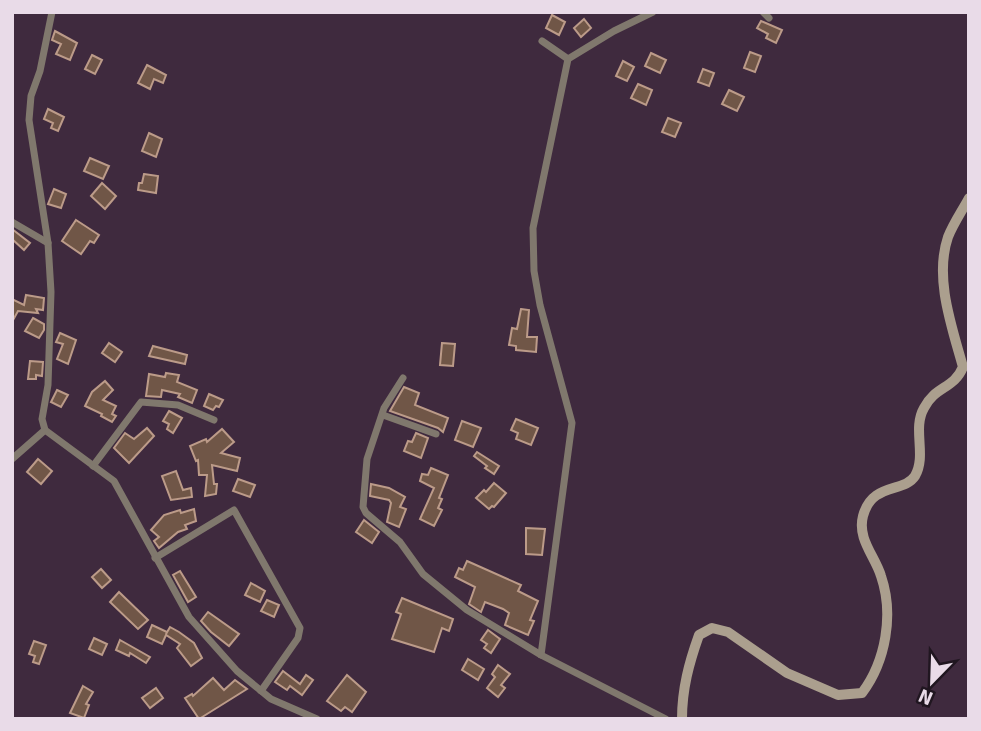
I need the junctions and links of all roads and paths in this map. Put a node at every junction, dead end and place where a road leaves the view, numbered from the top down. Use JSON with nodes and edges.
{"nodes":[{"id":1,"x":52,"y":12,"type":"edge"},
{"id":2,"x":653,"y":12,"type":"edge"},
{"id":3,"x":542,"y":41,"type":"dead end"},
{"id":4,"x":568,"y":59,"type":"junction"},
{"id":5,"x":969,"y":198,"type":"edge"},
{"id":6,"x":12,"y":222,"type":"edge"},
{"id":7,"x":48,"y":243,"type":"junction"},
{"id":8,"x":402,"y":378,"type":"dead end"},
{"id":9,"x":383,"y":415,"type":"junction"},
{"id":10,"x":214,"y":420,"type":"dead end"},
{"id":11,"x":45,"y":430,"type":"junction"},
{"id":12,"x":436,"y":434,"type":"dead end"},
{"id":13,"x":12,"y":460,"type":"edge"},
{"id":14,"x":93,"y":466,"type":"junction"},
{"id":15,"x":155,"y":558,"type":"junction"},
{"id":16,"x":541,"y":655,"type":"junction"},
{"id":17,"x":261,"y":691,"type":"junction"},
{"id":18,"x":317,"y":719,"type":"edge"},
{"id":19,"x":666,"y":719,"type":"edge"},
{"id":20,"x":682,"y":719,"type":"edge"}],
"edges":[{"from":1,"to":7,"type":"street"},
{"from":2,"to":4,"type":"street"},
{"from":3,"to":4,"type":"street"},
{"from":4,"to":16,"type":"street"},
{"from":5,"to":20,"type":"main road"},
{"from":6,"to":7,"type":"street"},
{"from":7,"to":11,"type":"street"},
{"from":8,"to":9,"type":"street"},
{"from":9,"to":12,"type":"street"},
{"from":9,"to":16,"type":"street"},
{"from":10,"to":14,"type":"street"},
{"from":11,"to":13,"type":"street"},
{"from":11,"to":14,"type":"street"},
{"from":14,"to":15,"type":"street"},
{"from":15,"to":17,"type":"street"},
{"from":15,"to":17,"type":"street"},
{"from":16,"to":19,"type":"street"},
{"from":17,"to":18,"type":"street"}]}
